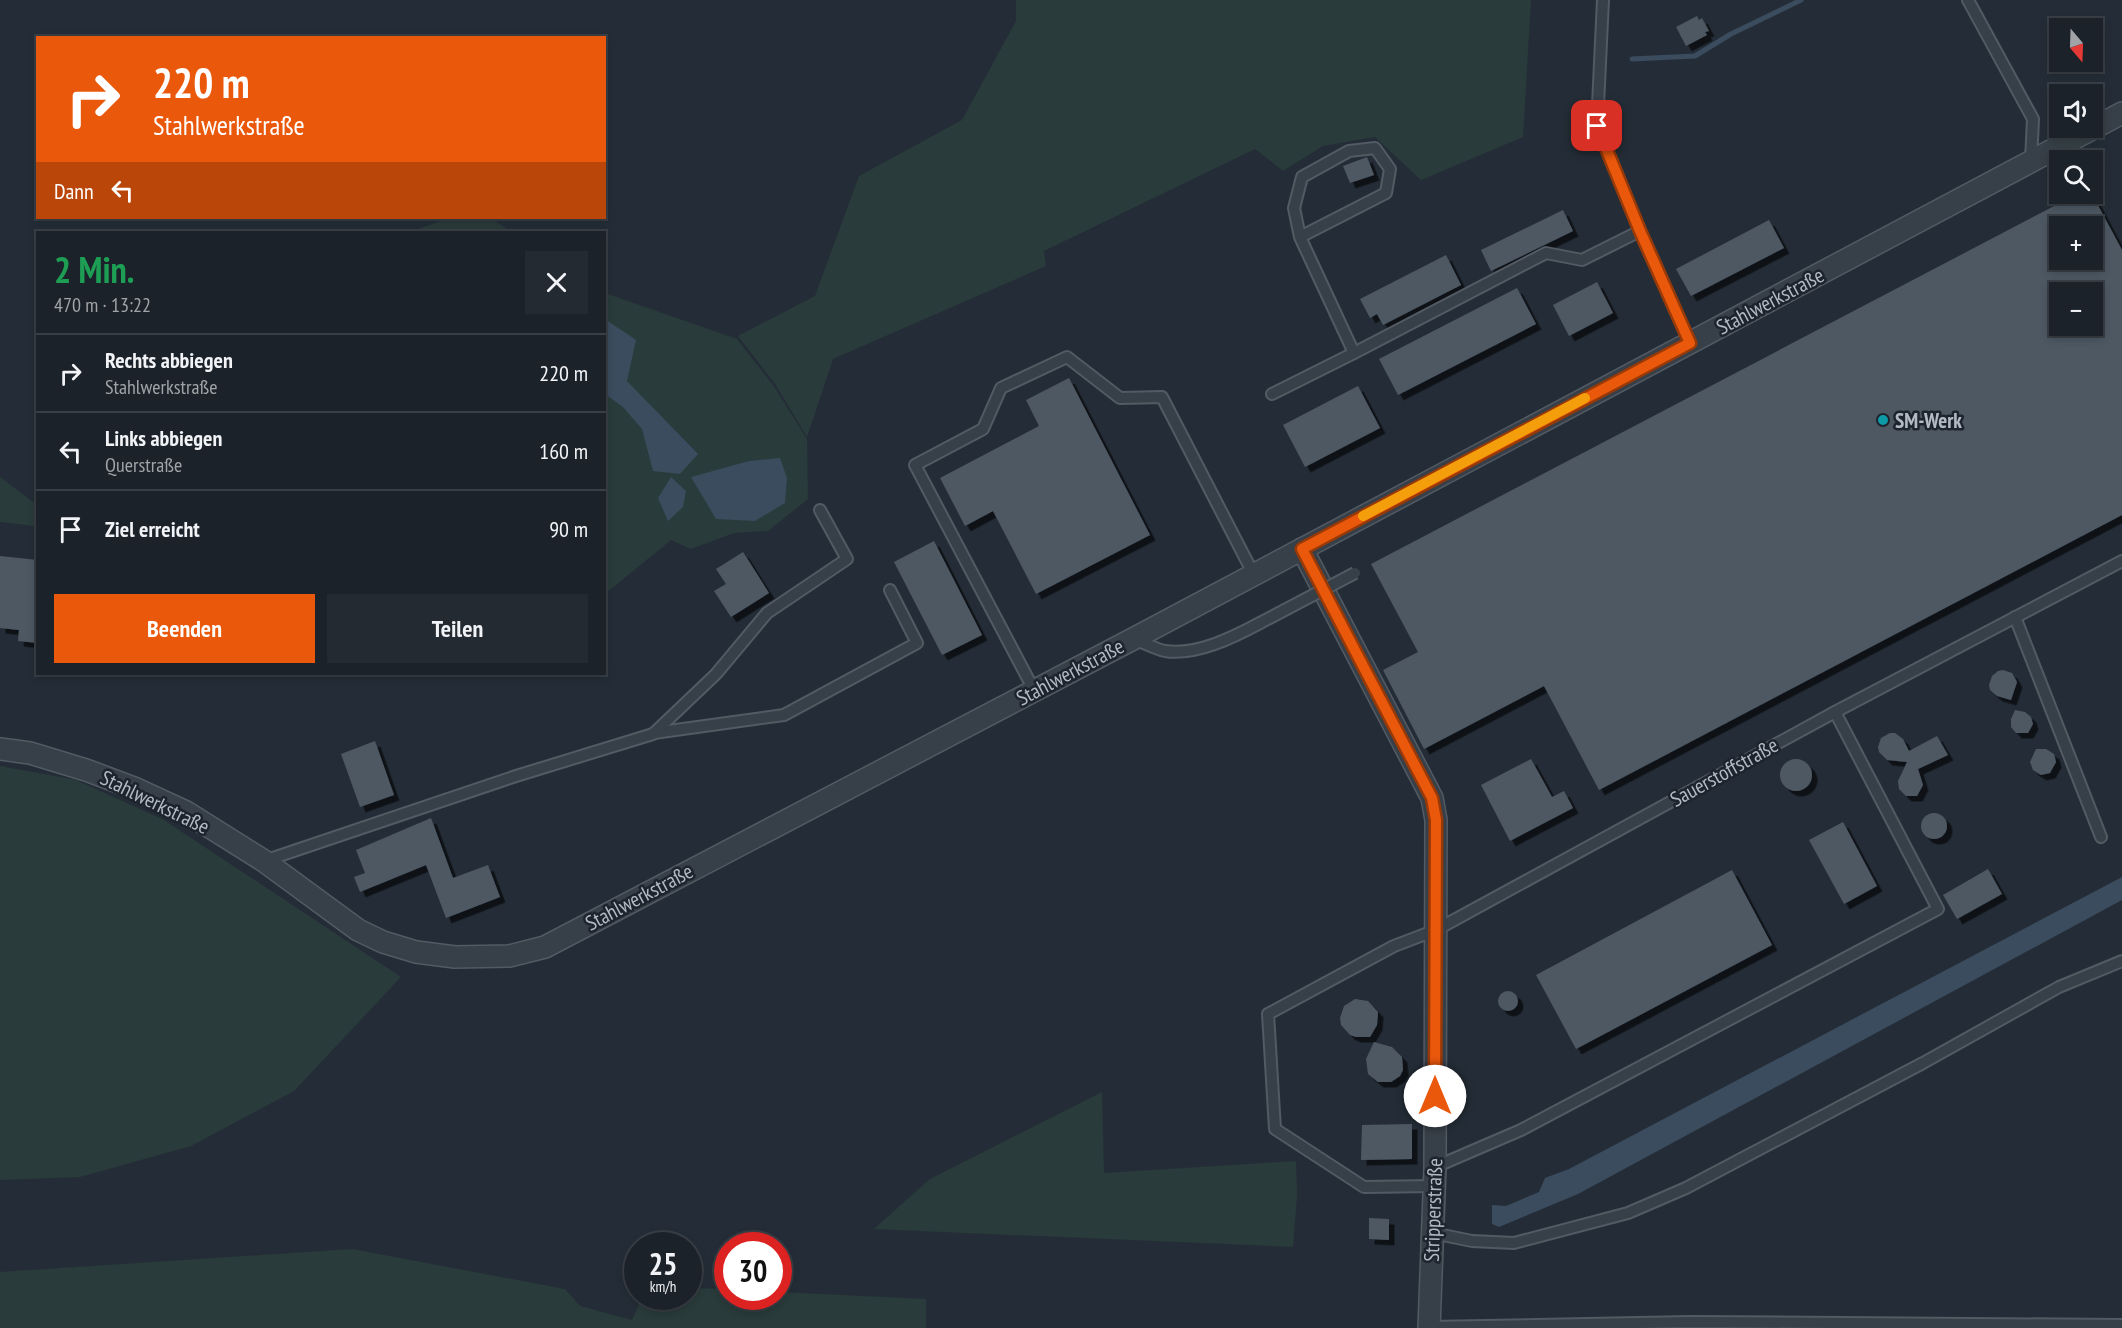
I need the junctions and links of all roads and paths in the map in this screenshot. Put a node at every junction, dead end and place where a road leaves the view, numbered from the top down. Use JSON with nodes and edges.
{"nodes":[{"id":1,"x":1603,"y":0,"type":"edge"},
{"id":2,"x":1968,"y":0,"type":"edge"},
{"id":3,"x":2122,"y":113,"type":"edge"},
{"id":4,"x":2031,"y":160,"type":"junction"},
{"id":5,"x":1640,"y":231,"type":"junction"},
{"id":6,"x":1300,"y":237,"type":"junction"},
{"id":7,"x":1690,"y":343,"type":"junction"},
{"id":8,"x":1354,"y":353,"type":"junction"},
{"id":9,"x":1272,"y":393,"type":"dead end"},
{"id":10,"x":820,"y":510,"type":"dead end"},
{"id":11,"x":1302,"y":549,"type":"junction"},
{"id":12,"x":2122,"y":561,"type":"edge"},
{"id":13,"x":1355,"y":573,"type":"dead end"},
{"id":14,"x":1254,"y":574,"type":"junction"},
{"id":15,"x":890,"y":590,"type":"dead end"},
{"id":16,"x":2015,"y":617,"type":"junction"},
{"id":17,"x":1133,"y":639,"type":"junction"},
{"id":18,"x":1034,"y":690,"type":"junction"},
{"id":19,"x":1835,"y":711,"type":"junction"},
{"id":20,"x":653,"y":734,"type":"junction"},
{"id":21,"x":0,"y":749,"type":"edge"},
{"id":22,"x":2101,"y":837,"type":"dead end"},
{"id":23,"x":264,"y":861,"type":"junction"},
{"id":24,"x":1436,"y":930,"type":"junction"},
{"id":25,"x":2122,"y":961,"type":"edge"},
{"id":26,"x":1435,"y":1177,"type":"junction"},
{"id":27,"x":1432,"y":1233,"type":"junction"},
{"id":28,"x":2122,"y":1325,"type":"edge"},
{"id":29,"x":1429,"y":1328,"type":"edge"}],
"edges":[{"from":1,"to":5,"type":"lane"},
{"from":2,"to":4,"type":"lane"},
{"from":3,"to":4,"type":"street","name":"Stahlwerkstraße"},
{"from":4,"to":7,"type":"street","name":"Stahlwerkstraße"},
{"from":5,"to":7,"type":"lane"},
{"from":5,"to":8,"type":"lane"},
{"from":6,"to":6,"type":"lane"},
{"from":6,"to":8,"type":"lane"},
{"from":7,"to":11,"type":"street","name":"Stahlwerkstraße"},
{"from":8,"to":9,"type":"lane"},
{"from":10,"to":20,"type":"lane"},
{"from":11,"to":14,"type":"street","name":"Stahlwerkstraße"},
{"from":11,"to":24,"type":"street","name":"Stripperstraße"},
{"from":12,"to":16,"type":"lane","name":"Sauerstoffstraße"},
{"from":13,"to":17,"type":"lane","bridge":true},
{"from":14,"to":17,"type":"street","name":"Stahlwerkstraße"},
{"from":14,"to":18,"type":"lane"},
{"from":15,"to":20,"type":"lane"},
{"from":16,"to":19,"type":"lane","name":"Sauerstoffstraße"},
{"from":16,"to":22,"type":"lane"},
{"from":17,"to":18,"type":"street","name":"Stahlwerkstraße"},
{"from":18,"to":23,"type":"street","name":"Stahlwerkstraße"},
{"from":19,"to":24,"type":"lane","name":"Sauerstoffstraße"},
{"from":19,"to":26,"type":"lane"},
{"from":20,"to":23,"type":"lane"},
{"from":21,"to":23,"type":"street","name":"Stahlwerkstraße"},
{"from":24,"to":26,"type":"street","name":"Stripperstraße"},
{"from":24,"to":26,"type":"lane","name":"Sauerstoffstraße"},
{"from":25,"to":27,"type":"lane"},
{"from":26,"to":27,"type":"street","name":"Stripperstraße"},
{"from":27,"to":29,"type":"street","name":"Stripperstraße"},
{"from":28,"to":29,"type":"lane"}]}
